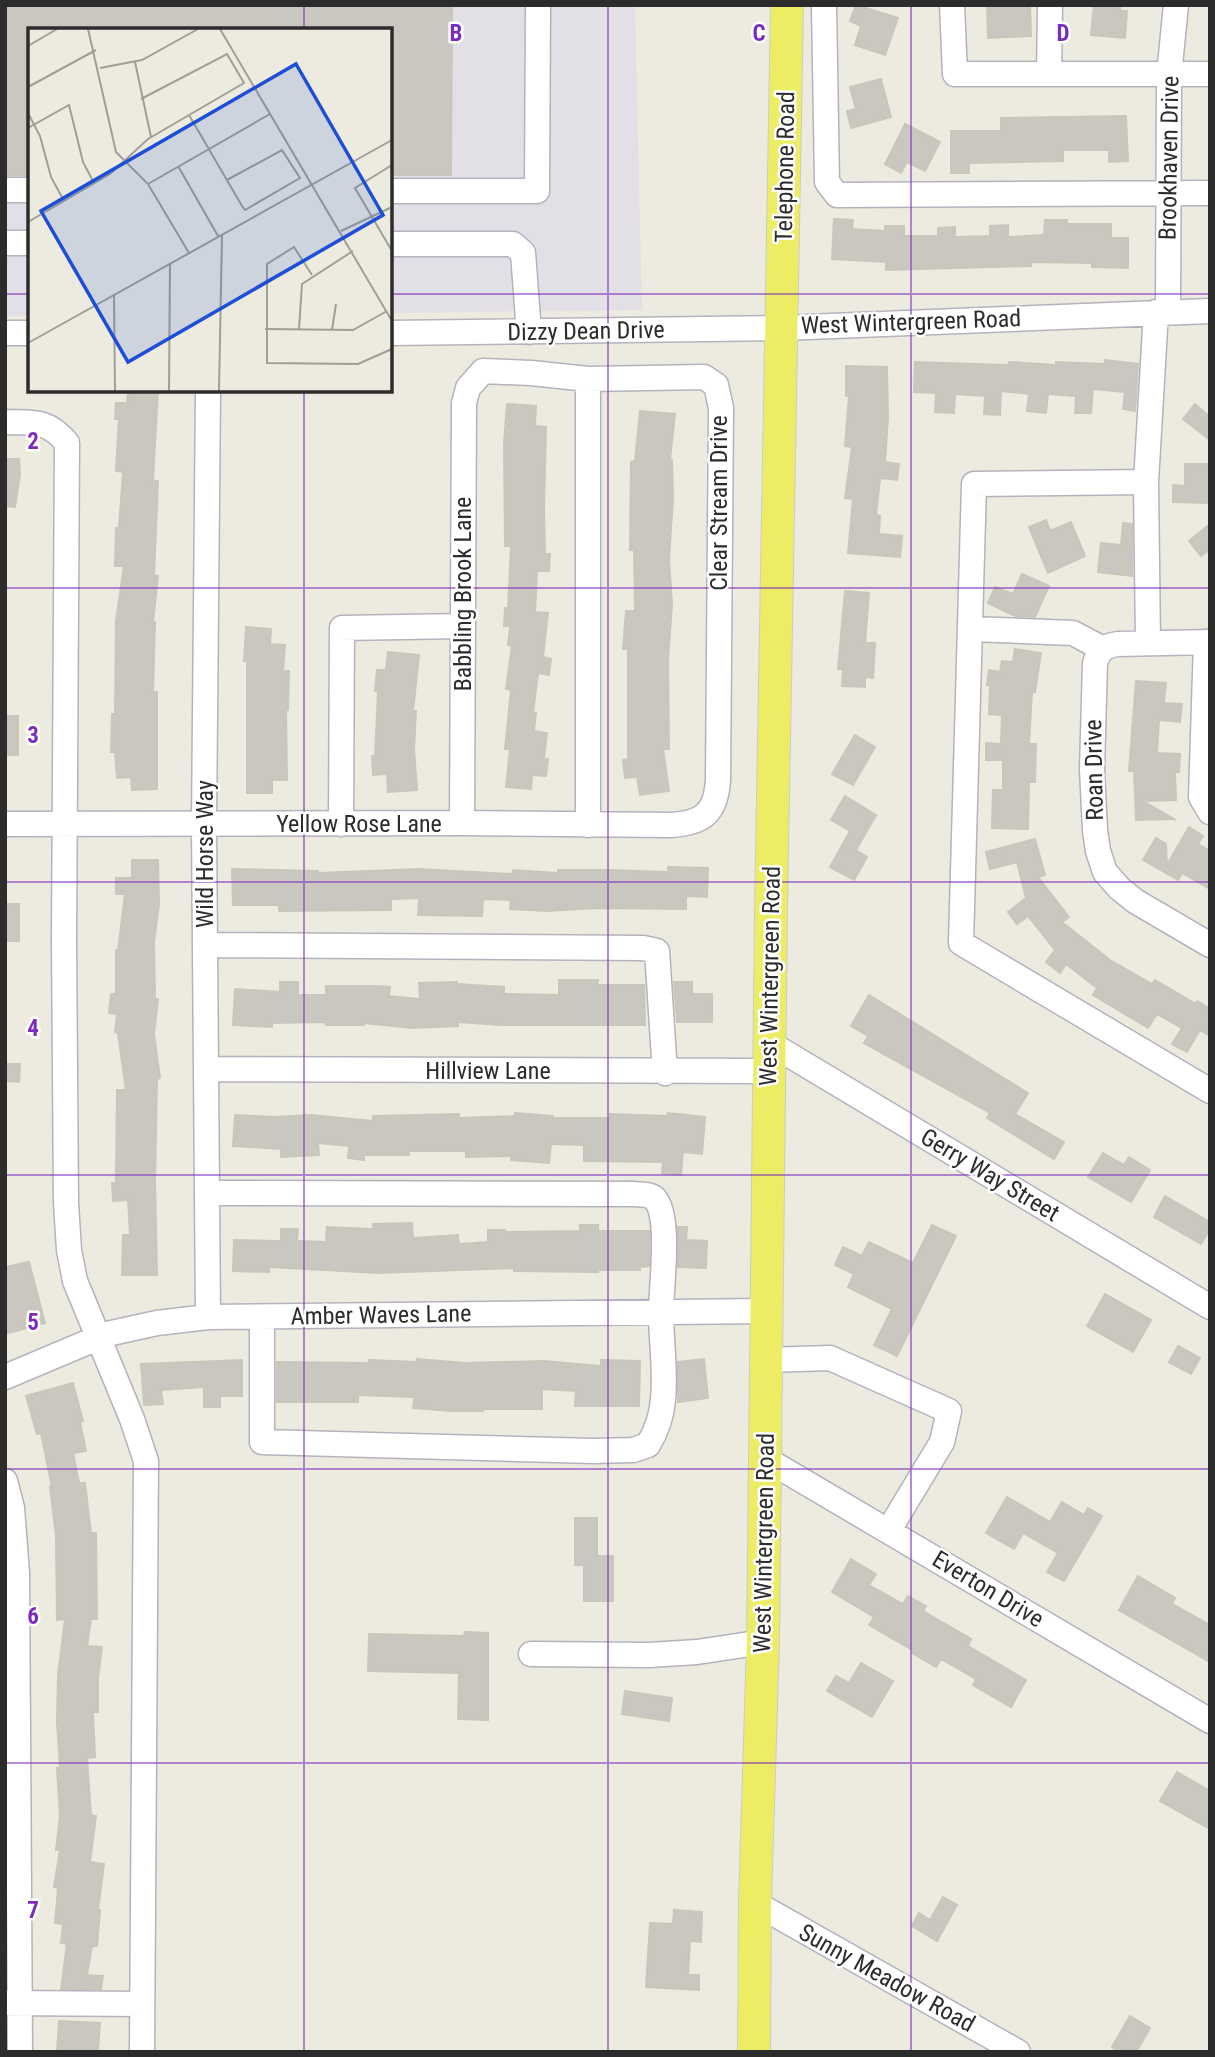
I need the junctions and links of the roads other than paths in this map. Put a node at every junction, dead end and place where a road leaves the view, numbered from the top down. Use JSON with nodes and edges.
{"nodes":[{"id":1,"x":538,"y":5,"type":"edge"},
{"id":2,"x":787,"y":5,"type":"edge"},
{"id":3,"x":824,"y":5,"type":"edge"},
{"id":4,"x":952,"y":5,"type":"edge"},
{"id":5,"x":1050,"y":5,"type":"edge"},
{"id":6,"x":1176,"y":5,"type":"edge"},
{"id":7,"x":1049,"y":74,"type":"junction"},
{"id":8,"x":1210,"y":74,"type":"edge"},
{"id":9,"x":1169,"y":75,"type":"junction"},
{"id":10,"x":5,"y":190,"type":"edge"},
{"id":11,"x":28,"y":190,"type":"edge"},
{"id":12,"x":392,"y":191,"type":"edge"},
{"id":13,"x":1169,"y":192,"type":"junction"},
{"id":14,"x":1210,"y":193,"type":"edge"},
{"id":15,"x":5,"y":243,"type":"edge"},
{"id":16,"x":28,"y":243,"type":"edge"},
{"id":17,"x":392,"y":244,"type":"edge"},
{"id":18,"x":1210,"y":311,"type":"edge"},
{"id":19,"x":1162,"y":312,"type":"junction"},
{"id":20,"x":782,"y":328,"type":"junction"},
{"id":21,"x":528,"y":332,"type":"junction"},
{"id":22,"x":5,"y":333,"type":"edge"},
{"id":23,"x":28,"y":333,"type":"edge"},
{"id":24,"x":392,"y":333,"type":"edge"},
{"id":25,"x":482,"y":371,"type":"joint"},
{"id":26,"x":588,"y":379,"type":"junction"},
{"id":27,"x":208,"y":392,"type":"edge"},
{"id":28,"x":5,"y":422,"type":"edge"},
{"id":29,"x":1146,"y":482,"type":"junction"},
{"id":30,"x":463,"y":626,"type":"junction"},
{"id":31,"x":970,"y":629,"type":"junction"},
{"id":32,"x":1208,"y":642,"type":"edge"},
{"id":33,"x":1148,"y":643,"type":"junction"},
{"id":34,"x":1103,"y":649,"type":"junction"},
{"id":35,"x":1210,"y":812,"type":"edge"},
{"id":36,"x":708,"y":813,"type":"joint"},
{"id":37,"x":66,"y":822,"type":"junction"},
{"id":38,"x":462,"y":823,"type":"junction"},
{"id":39,"x":5,"y":824,"type":"edge"},
{"id":40,"x":341,"y":824,"type":"junction"},
{"id":41,"x":204,"y":825,"type":"junction"},
{"id":42,"x":588,"y":825,"type":"junction"},
{"id":43,"x":205,"y":945,"type":"junction"},
{"id":44,"x":1210,"y":945,"type":"edge"},
{"id":45,"x":770,"y":1058,"type":"junction"},
{"id":46,"x":207,"y":1069,"type":"junction"},
{"id":47,"x":665,"y":1073,"type":"junction"},
{"id":48,"x":1210,"y":1091,"type":"edge"},
{"id":49,"x":207,"y":1193,"type":"junction"},
{"id":50,"x":1210,"y":1307,"type":"edge"},
{"id":51,"x":661,"y":1311,"type":"junction"},
{"id":52,"x":766,"y":1311,"type":"junction"},
{"id":53,"x":208,"y":1317,"type":"junction"},
{"id":54,"x":262,"y":1317,"type":"junction"},
{"id":55,"x":98,"y":1338,"type":"junction"},
{"id":56,"x":766,"y":1360,"type":"junction"},
{"id":57,"x":5,"y":1377,"type":"edge"},
{"id":58,"x":764,"y":1458,"type":"junction"},
{"id":59,"x":5,"y":1481,"type":"edge"},
{"id":60,"x":8,"y":1506,"type":"edge"},
{"id":61,"x":889,"y":1530,"type":"junction"},
{"id":62,"x":11,"y":1637,"type":"edge"},
{"id":63,"x":763,"y":1642,"type":"junction"},
{"id":64,"x":531,"y":1654,"type":"dead end"},
{"id":65,"x":1210,"y":1721,"type":"edge"},
{"id":66,"x":12,"y":1760,"type":"edge"},
{"id":67,"x":12,"y":1881,"type":"edge"},
{"id":68,"x":755,"y":1903,"type":"junction"},
{"id":69,"x":12,"y":2003,"type":"edge"},
{"id":70,"x":142,"y":2004,"type":"junction"},
{"id":71,"x":20,"y":2052,"type":"edge"},
{"id":72,"x":142,"y":2052,"type":"edge"},
{"id":73,"x":754,"y":2052,"type":"edge"},
{"id":74,"x":1018,"y":2052,"type":"edge"}],
"edges":[{"from":1,"to":12,"type":"street"},
{"from":2,"to":20,"type":"main road","name":"Telephone Road"},
{"from":3,"to":13,"type":"street"},
{"from":4,"to":7,"type":"street"},
{"from":5,"to":7,"type":"street"},
{"from":6,"to":9,"type":"street","name":"Brookhaven Drive"},
{"from":7,"to":9,"type":"street"},
{"from":8,"to":9,"type":"street"},
{"from":9,"to":13,"type":"street","name":"Brookhaven Drive"},
{"from":10,"to":11,"type":"street"},
{"from":13,"to":14,"type":"street"},
{"from":13,"to":19,"type":"street","name":"Brookhaven Drive"},
{"from":15,"to":16,"type":"street"},
{"from":17,"to":21,"type":"street"},
{"from":18,"to":19,"type":"street","name":"West Wintergreen Road"},
{"from":19,"to":20,"type":"street","name":"West Wintergreen Road"},
{"from":19,"to":29,"type":"street","name":"Brookhaven Drive"},
{"from":20,"to":21,"type":"street","name":"Dizzy Dean Drive"},
{"from":20,"to":45,"type":"main road","name":"West Wintergreen Road"},
{"from":21,"to":24,"type":"street","name":"Dizzy Dean Drive"},
{"from":22,"to":23,"type":"street"},
{"from":25,"to":26,"type":"street","name":"Clear Stream Drive"},
{"from":25,"to":30,"type":"street","name":"Babbling Brook Lane"},
{"from":26,"to":36,"type":"street","name":"Clear Stream Drive"},
{"from":26,"to":42,"type":"street"},
{"from":27,"to":41,"type":"street","name":"Wild Horse Way"},
{"from":28,"to":37,"type":"street"},
{"from":29,"to":31,"type":"street"},
{"from":29,"to":33,"type":"street","name":"Brookhaven Drive"},
{"from":30,"to":38,"type":"street","name":"Babbling Brook Lane"},
{"from":30,"to":40,"type":"street"},
{"from":31,"to":34,"type":"street"},
{"from":31,"to":48,"type":"street"},
{"from":32,"to":33,"type":"street"},
{"from":32,"to":35,"type":"street"},
{"from":33,"to":34,"type":"street"},
{"from":34,"to":44,"type":"street","name":"Roan Drive"},
{"from":36,"to":42,"type":"street","name":"Yellow Rose Lane"},
{"from":37,"to":39,"type":"street","name":"Yellow Rose Lane"},
{"from":37,"to":41,"type":"street","name":"Yellow Rose Lane"},
{"from":37,"to":55,"type":"street"},
{"from":38,"to":40,"type":"street","name":"Yellow Rose Lane"},
{"from":38,"to":42,"type":"street","name":"Yellow Rose Lane"},
{"from":40,"to":41,"type":"street","name":"Yellow Rose Lane"},
{"from":41,"to":43,"type":"street","name":"Wild Horse Way"},
{"from":43,"to":46,"type":"street","name":"Wild Horse Way"},
{"from":43,"to":47,"type":"street"},
{"from":45,"to":47,"type":"street","name":"Hillview Lane"},
{"from":45,"to":50,"type":"street","name":"Gerry Way Street"},
{"from":45,"to":52,"type":"main road","name":"West Wintergreen Road"},
{"from":46,"to":47,"type":"street","name":"Hillview Lane"},
{"from":46,"to":49,"type":"street","name":"Wild Horse Way"},
{"from":49,"to":51,"type":"street"},
{"from":49,"to":53,"type":"street","name":"Wild Horse Way"},
{"from":51,"to":52,"type":"street","name":"Amber Waves Lane"},
{"from":51,"to":54,"type":"street","name":"Amber Waves Lane"},
{"from":51,"to":54,"type":"street"},
{"from":52,"to":56,"type":"main road","name":"West Wintergreen Road"},
{"from":53,"to":54,"type":"street","name":"Amber Waves Lane"},
{"from":53,"to":55,"type":"street","name":"Amber Waves Lane"},
{"from":55,"to":57,"type":"street","name":"Amber Waves Lane"},
{"from":55,"to":70,"type":"street"},
{"from":56,"to":58,"type":"main road","name":"West Wintergreen Road"},
{"from":56,"to":61,"type":"street"},
{"from":58,"to":61,"type":"street","name":"Everton Drive"},
{"from":58,"to":63,"type":"main road","name":"West Wintergreen Road"},
{"from":59,"to":60,"type":"street"},
{"from":60,"to":62,"type":"street"},
{"from":61,"to":65,"type":"street","name":"Everton Drive"},
{"from":62,"to":66,"type":"street"},
{"from":63,"to":64,"type":"street"},
{"from":63,"to":68,"type":"main road","name":"West Wintergreen Road"},
{"from":66,"to":67,"type":"street"},
{"from":67,"to":69,"type":"street"},
{"from":68,"to":73,"type":"main road","name":"West Wintergreen Road"},
{"from":68,"to":74,"type":"street","name":"Sunny Meadow Road"},
{"from":69,"to":70,"type":"street"},
{"from":69,"to":71,"type":"street"},
{"from":70,"to":72,"type":"street"}]}
